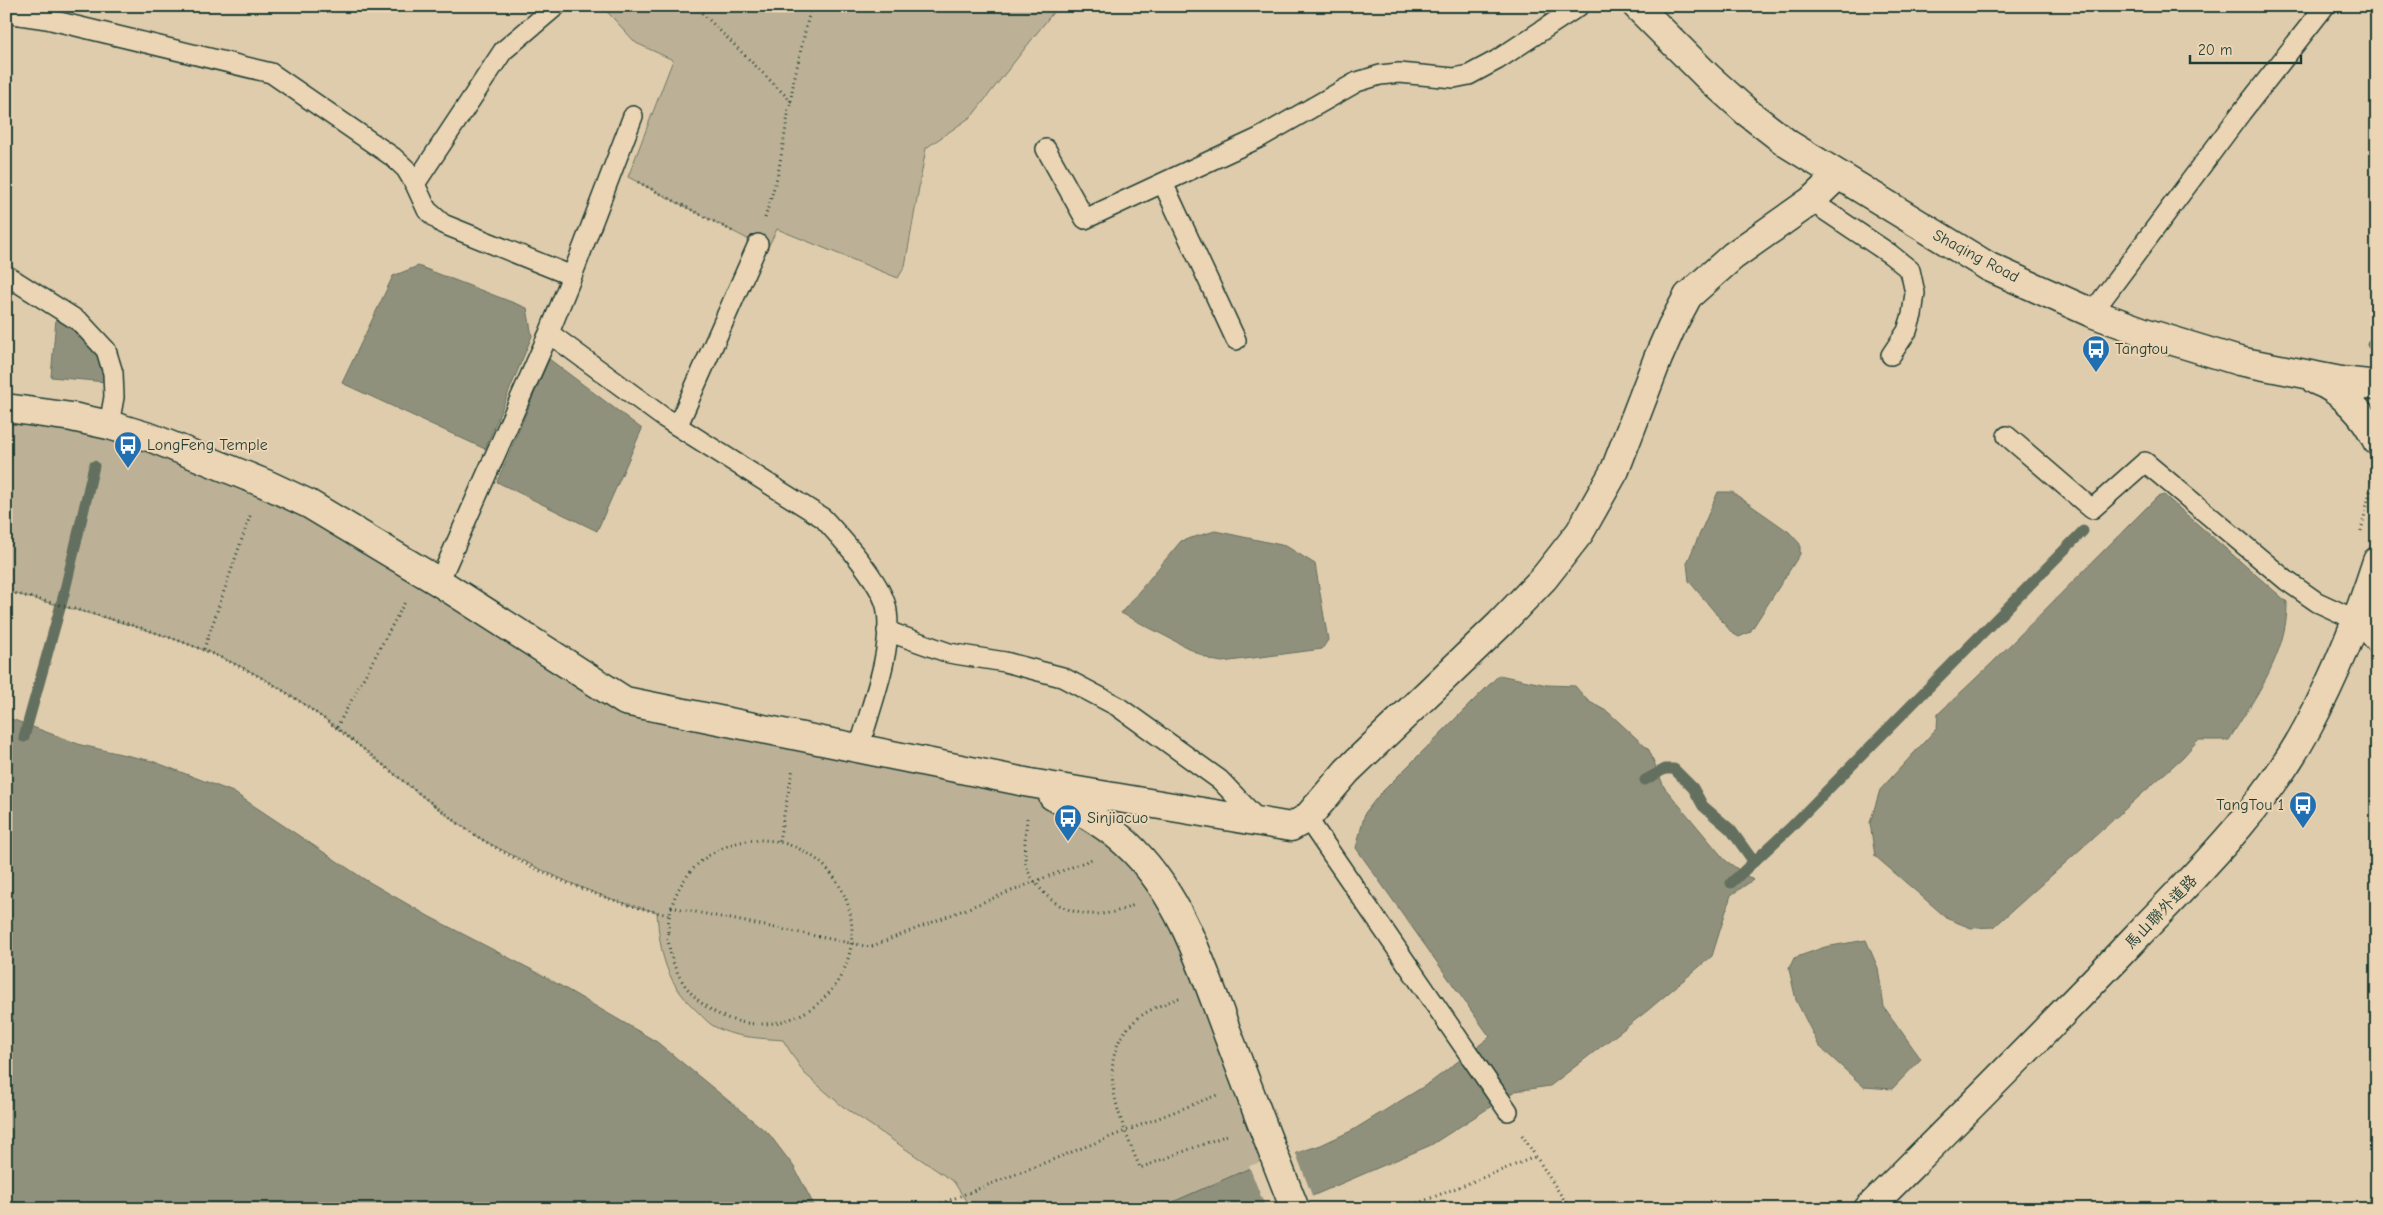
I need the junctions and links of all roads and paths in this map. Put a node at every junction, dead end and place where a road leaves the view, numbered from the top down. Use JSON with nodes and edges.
{"nodes":[{"id":1,"x":556,"y":6,"type":"edge"},
{"id":2,"x":695,"y":6,"type":"edge"},
{"id":3,"x":811,"y":6,"type":"edge"},
{"id":4,"x":1579,"y":6,"type":"edge"},
{"id":5,"x":1638,"y":6,"type":"edge"},
{"id":6,"x":2325,"y":6,"type":"edge"},
{"id":7,"x":6,"y":12,"type":"edge"},
{"id":8,"x":792,"y":102,"type":"junction"},
{"id":9,"x":633,"y":116,"type":"dead end"},
{"id":10,"x":1046,"y":149,"type":"dead end"},
{"id":11,"x":1838,"y":175,"type":"junction"},
{"id":12,"x":636,"y":182,"type":"dead end"},
{"id":13,"x":1163,"y":183,"type":"junction"},
{"id":14,"x":415,"y":184,"type":"junction"},
{"id":15,"x":1811,"y":201,"type":"junction"},
{"id":16,"x":758,"y":244,"type":"junction"},
{"id":17,"x":6,"y":275,"type":"edge"},
{"id":18,"x":572,"y":276,"type":"junction"},
{"id":19,"x":2092,"y":314,"type":"junction"},
{"id":20,"x":549,"y":333,"type":"junction"},
{"id":21,"x":1236,"y":340,"type":"dead end"},
{"id":22,"x":1891,"y":355,"type":"dead end"},
{"id":23,"x":2292,"y":372,"type":"junction"},
{"id":24,"x":2377,"y":385,"type":"edge"},
{"id":25,"x":6,"y":408,"type":"edge"},
{"id":26,"x":109,"y":425,"type":"junction"},
{"id":27,"x":678,"y":426,"type":"junction"},
{"id":28,"x":2007,"y":436,"type":"dead end"},
{"id":29,"x":2377,"y":441,"type":"edge"},
{"id":30,"x":2376,"y":466,"type":"edge"},
{"id":31,"x":252,"y":510,"type":"dead end"},
{"id":32,"x":2359,"y":538,"type":"dead end"},
{"id":33,"x":2377,"y":561,"type":"edge"},
{"id":34,"x":439,"y":582,"type":"junction"},
{"id":35,"x":8,"y":592,"type":"edge"},
{"id":36,"x":408,"y":596,"type":"dead end"},
{"id":37,"x":2356,"y":620,"type":"junction"},
{"id":38,"x":887,"y":631,"type":"junction"},
{"id":39,"x":2377,"y":644,"type":"edge"},
{"id":40,"x":204,"y":649,"type":"junction"},
{"id":41,"x":337,"y":727,"type":"junction"},
{"id":42,"x":859,"y":749,"type":"junction"},
{"id":43,"x":794,"y":762,"type":"dead end"},
{"id":44,"x":1030,"y":784,"type":"junction"},
{"id":45,"x":1028,"y":810,"type":"dead end"},
{"id":46,"x":1307,"y":818,"type":"junction"},
{"id":47,"x":1261,"y":823,"type":"junction"},
{"id":48,"x":779,"y":841,"type":"junction"},
{"id":49,"x":1094,"y":859,"type":"dead end"},
{"id":50,"x":1035,"y":882,"type":"junction"},
{"id":51,"x":1143,"y":901,"type":"dead end"},
{"id":52,"x":671,"y":907,"type":"junction"},
{"id":53,"x":669,"y":915,"type":"junction"},
{"id":54,"x":851,"y":942,"type":"junction"},
{"id":55,"x":1181,"y":997,"type":"dead end"},
{"id":56,"x":1227,"y":1091,"type":"dead end"},
{"id":57,"x":1508,"y":1111,"type":"joint"},
{"id":58,"x":1125,"y":1131,"type":"junction"},
{"id":59,"x":1233,"y":1133,"type":"dead end"},
{"id":60,"x":1535,"y":1157,"type":"junction"},
{"id":61,"x":927,"y":1209,"type":"edge"},
{"id":62,"x":1296,"y":1209,"type":"edge"},
{"id":63,"x":1403,"y":1209,"type":"edge"},
{"id":64,"x":1570,"y":1209,"type":"edge"},
{"id":65,"x":1868,"y":1209,"type":"edge"}],
"edges":[{"from":1,"to":14,"type":"lane"},
{"from":2,"to":8,"type":"path"},
{"from":3,"to":8,"type":"path"},
{"from":4,"to":13,"type":"lane"},
{"from":5,"to":11,"type":"street","name":"Shaqing Road"},
{"from":6,"to":19,"type":"lane"},
{"from":7,"to":14,"type":"lane"},
{"from":8,"to":16,"type":"path"},
{"from":9,"to":18,"type":"lane"},
{"from":10,"to":13,"type":"lane"},
{"from":11,"to":15,"type":"street"},
{"from":11,"to":19,"type":"street","name":"Shaqing Road"},
{"from":12,"to":16,"type":"path"},
{"from":13,"to":21,"type":"lane"},
{"from":14,"to":18,"type":"lane"},
{"from":15,"to":22,"type":"lane"},
{"from":15,"to":46,"type":"street"},
{"from":16,"to":27,"type":"lane"},
{"from":17,"to":26,"type":"lane"},
{"from":18,"to":20,"type":"lane"},
{"from":19,"to":23,"type":"street","name":"Shaqing Road"},
{"from":20,"to":27,"type":"lane"},
{"from":20,"to":34,"type":"lane"},
{"from":23,"to":24,"type":"street","name":"Shaqing Road"},
{"from":23,"to":29,"type":"street"},
{"from":25,"to":26,"type":"street"},
{"from":26,"to":34,"type":"street"},
{"from":27,"to":38,"type":"lane"},
{"from":28,"to":37,"type":"lane"},
{"from":30,"to":32,"type":"path"},
{"from":31,"to":40,"type":"path"},
{"from":33,"to":37,"type":"street","name":"馬山聯外道路"},
{"from":34,"to":42,"type":"street"},
{"from":35,"to":40,"type":"path"},
{"from":36,"to":41,"type":"path"},
{"from":37,"to":39,"type":"lane"},
{"from":37,"to":65,"type":"street","name":"馬山聯外道路"},
{"from":38,"to":42,"type":"lane"},
{"from":38,"to":47,"type":"lane"},
{"from":40,"to":41,"type":"path"},
{"from":41,"to":53,"type":"path"},
{"from":42,"to":44,"type":"street"},
{"from":43,"to":48,"type":"path"},
{"from":44,"to":47,"type":"street"},
{"from":44,"to":62,"type":"street"},
{"from":45,"to":50,"type":"path"},
{"from":46,"to":47,"type":"street"},
{"from":46,"to":57,"type":"lane"},
{"from":48,"to":52,"type":"path"},
{"from":48,"to":54,"type":"path"},
{"from":49,"to":50,"type":"path"},
{"from":50,"to":51,"type":"path"},
{"from":50,"to":54,"type":"path"},
{"from":52,"to":53,"type":"path"},
{"from":52,"to":54,"type":"path"},
{"from":53,"to":54,"type":"path"},
{"from":55,"to":58,"type":"path"},
{"from":56,"to":58,"type":"path"},
{"from":57,"to":60,"type":"path"},
{"from":58,"to":59,"type":"path"},
{"from":58,"to":61,"type":"path"},
{"from":60,"to":63,"type":"path"},
{"from":60,"to":64,"type":"path"}]}
